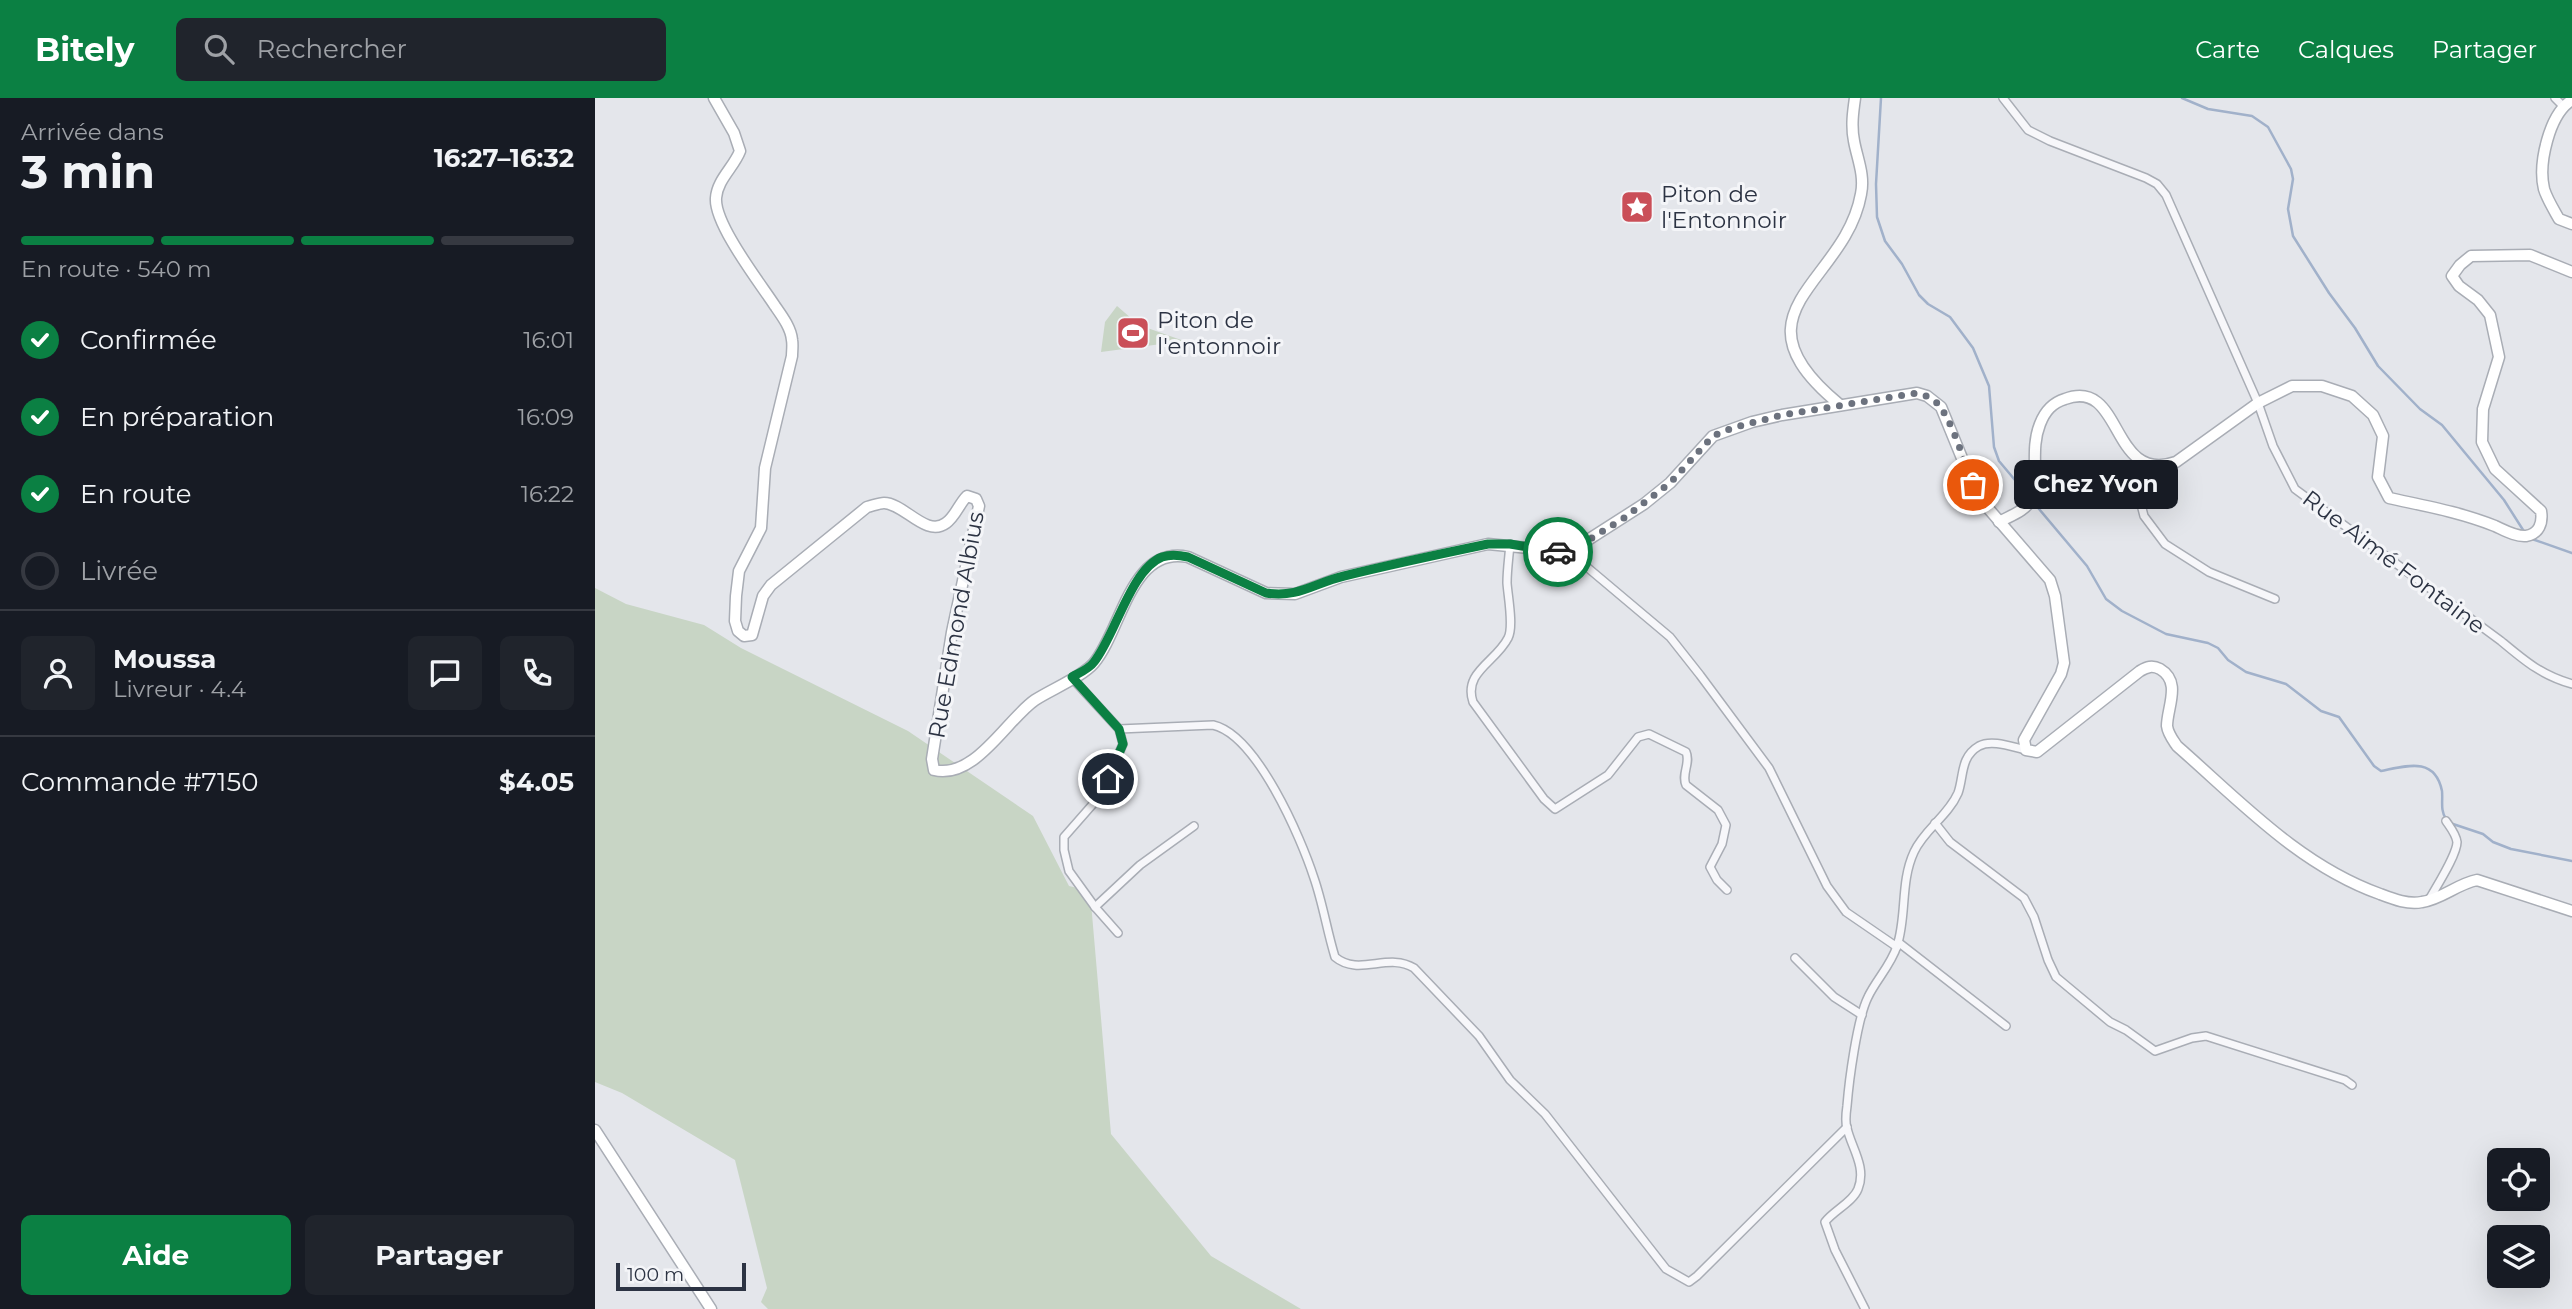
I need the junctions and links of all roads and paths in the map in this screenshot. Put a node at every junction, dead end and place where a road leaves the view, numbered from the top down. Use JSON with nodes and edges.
{"nodes":[{"id":1,"x":714,"y":98,"type":"edge"},
{"id":2,"x":1855,"y":98,"type":"edge"},
{"id":3,"x":2003,"y":98,"type":"edge"},
{"id":4,"x":2563,"y":101,"type":"edge"},
{"id":5,"x":2572,"y":224,"type":"edge"},
{"id":6,"x":2572,"y":272,"type":"edge"},
{"id":7,"x":2258,"y":403,"type":"junction"},
{"id":8,"x":1839,"y":404,"type":"junction"},
{"id":9,"x":2162,"y":467,"type":"junction"},
{"id":10,"x":2004,"y":519,"type":"junction"},
{"id":11,"x":1510,"y":544,"type":"junction"},
{"id":12,"x":1569,"y":552,"type":"junction"},
{"id":13,"x":2275,"y":599,"type":"dead end"},
{"id":14,"x":1072,"y":677,"type":"junction"},
{"id":15,"x":2572,"y":684,"type":"edge"},
{"id":16,"x":1119,"y":729,"type":"junction"},
{"id":17,"x":2026,"y":750,"type":"junction"},
{"id":18,"x":2445,"y":821,"type":"dead end"},
{"id":19,"x":1935,"y":823,"type":"junction"},
{"id":20,"x":1193,"y":826,"type":"dead end"},
{"id":21,"x":1727,"y":890,"type":"dead end"},
{"id":22,"x":2429,"y":900,"type":"junction"},
{"id":23,"x":1094,"y":907,"type":"junction"},
{"id":24,"x":2572,"y":911,"type":"edge"},
{"id":25,"x":1118,"y":933,"type":"dead end"},
{"id":26,"x":1898,"y":945,"type":"junction"},
{"id":27,"x":1795,"y":958,"type":"dead end"},
{"id":28,"x":1862,"y":1015,"type":"junction"},
{"id":29,"x":2006,"y":1026,"type":"dead end"},
{"id":30,"x":2352,"y":1086,"type":"dead end"},
{"id":31,"x":1846,"y":1127,"type":"junction"},
{"id":32,"x":595,"y":1129,"type":"edge"},
{"id":33,"x":711,"y":1309,"type":"edge"},
{"id":34,"x":1865,"y":1309,"type":"edge"}],
"edges":[{"from":1,"to":14,"type":"main road","name":"Rue Edmond Albius"},
{"from":2,"to":8,"type":"main road"},
{"from":3,"to":7,"type":"street","name":"Rue Aimé Fontaine"},
{"from":4,"to":5,"type":"main road"},
{"from":6,"to":7,"type":"main road"},
{"from":7,"to":9,"type":"main road"},
{"from":7,"to":15,"type":"street","name":"Rue Aimé Fontaine"},
{"from":8,"to":10,"type":"main road"},
{"from":8,"to":12,"type":"main road"},
{"from":9,"to":10,"type":"main road"},
{"from":9,"to":13,"type":"street"},
{"from":10,"to":17,"type":"main road"},
{"from":11,"to":12,"type":"main road","name":"Rue Edmond Albius"},
{"from":11,"to":14,"type":"main road","name":"Rue Edmond Albius"},
{"from":11,"to":21,"type":"street"},
{"from":12,"to":26,"type":"street"},
{"from":14,"to":16,"type":"street"},
{"from":16,"to":23,"type":"street"},
{"from":16,"to":31,"type":"street"},
{"from":17,"to":19,"type":"street"},
{"from":17,"to":22,"type":"main road"},
{"from":18,"to":22,"type":"street"},
{"from":19,"to":26,"type":"street"},
{"from":19,"to":30,"type":"street"},
{"from":20,"to":23,"type":"street"},
{"from":22,"to":24,"type":"main road"},
{"from":23,"to":25,"type":"street"},
{"from":26,"to":28,"type":"street"},
{"from":26,"to":29,"type":"street"},
{"from":27,"to":28,"type":"street"},
{"from":28,"to":31,"type":"street"},
{"from":31,"to":34,"type":"street"},
{"from":32,"to":33,"type":"main road"}]}
